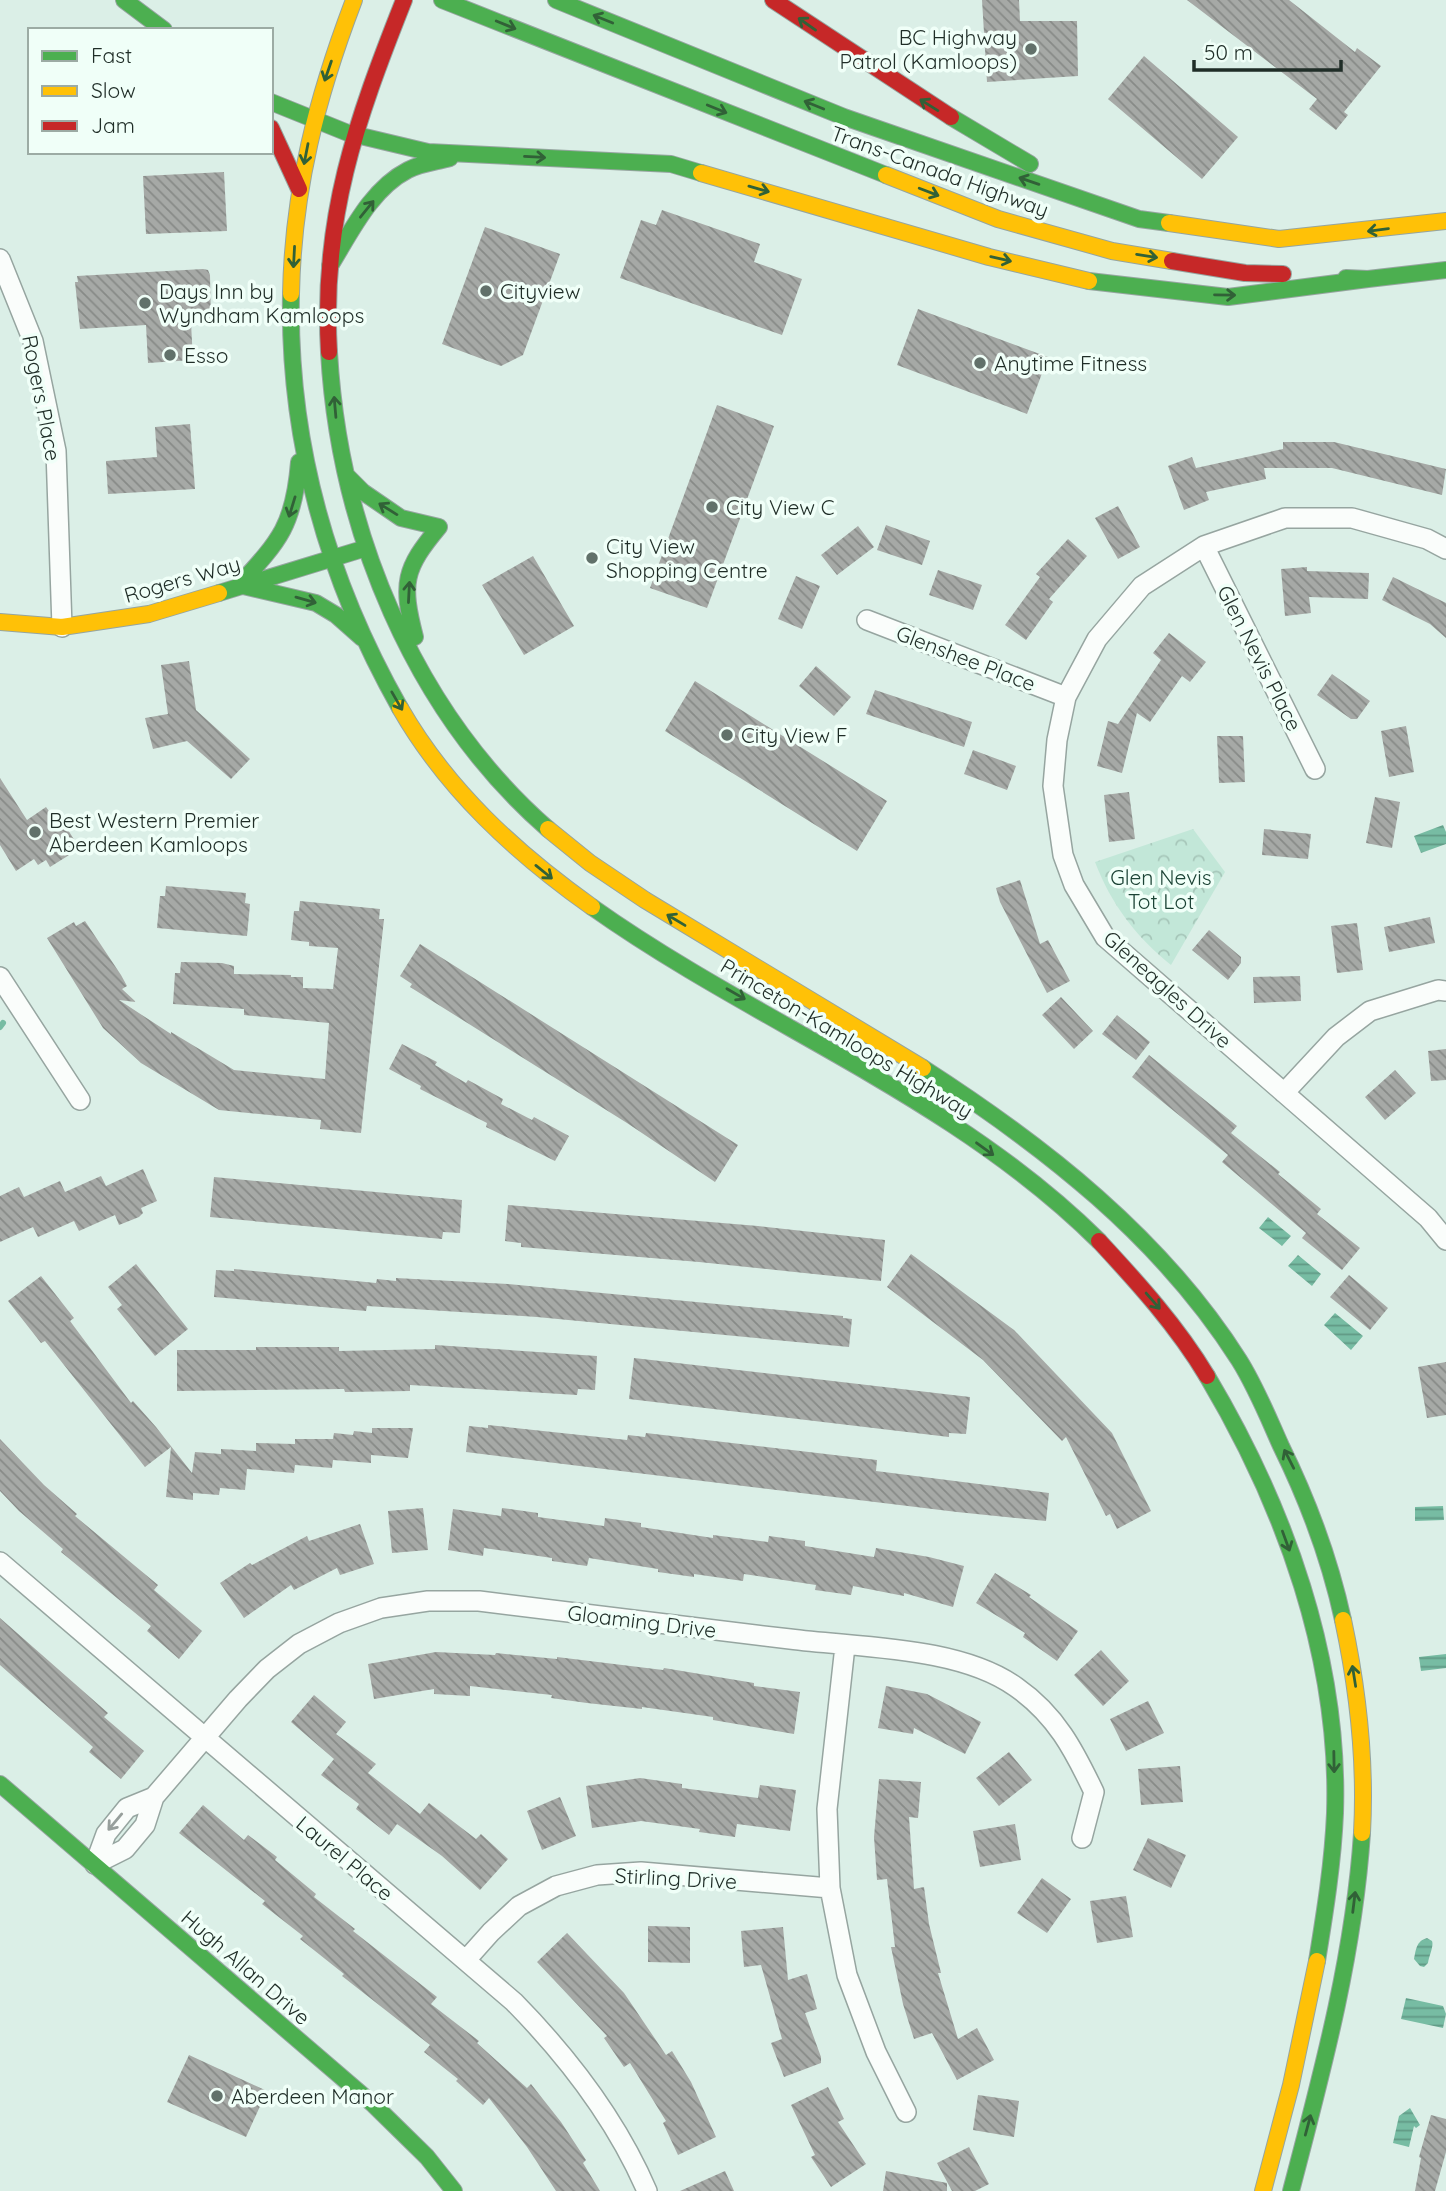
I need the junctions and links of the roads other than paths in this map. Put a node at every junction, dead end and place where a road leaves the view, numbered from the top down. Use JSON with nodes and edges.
{"nodes":[{"id":1,"x":124,"y":0,"type":"edge"},
{"id":2,"x":354,"y":0,"type":"edge"},
{"id":3,"x":404,"y":0,"type":"edge"},
{"id":4,"x":442,"y":0,"type":"edge"},
{"id":5,"x":556,"y":0,"type":"edge"},
{"id":6,"x":773,"y":0,"type":"edge"},
{"id":7,"x":161,"y":28,"type":"edge"},
{"id":8,"x":273,"y":103,"type":"edge"},
{"id":9,"x":313,"y":119,"type":"junction"},
{"id":10,"x":273,"y":132,"type":"edge"},
{"id":11,"x":355,"y":133,"type":"junction"},
{"id":12,"x":467,"y":154,"type":"junction"},
{"id":13,"x":299,"y":189,"type":"junction"},
{"id":14,"x":1139,"y":219,"type":"junction"},
{"id":15,"x":1446,"y":221,"type":"edge"},
{"id":16,"x":0,"y":259,"type":"edge"},
{"id":17,"x":330,"y":266,"type":"junction"},
{"id":18,"x":1446,"y":270,"type":"edge"},
{"id":19,"x":1368,"y":279,"type":"junction"},
{"id":20,"x":300,"y":440,"type":"junction"},
{"id":21,"x":345,"y":475,"type":"junction"},
{"id":22,"x":1204,"y":547,"type":"junction"},
{"id":23,"x":366,"y":548,"type":"junction"},
{"id":24,"x":1446,"y":549,"type":"edge"},
{"id":25,"x":331,"y":558,"type":"junction"},
{"id":26,"x":239,"y":585,"type":"junction"},
{"id":27,"x":867,"y":620,"type":"dead end"},
{"id":28,"x":0,"y":622,"type":"edge"},
{"id":29,"x":62,"y":627,"type":"junction"},
{"id":30,"x":365,"y":641,"type":"junction"},
{"id":31,"x":428,"y":682,"type":"junction"},
{"id":32,"x":1066,"y":696,"type":"junction"},
{"id":33,"x":1315,"y":769,"type":"dead end"},
{"id":34,"x":0,"y":977,"type":"edge"},
{"id":35,"x":1446,"y":991,"type":"edge"},
{"id":36,"x":1284,"y":1093,"type":"junction"},
{"id":37,"x":80,"y":1100,"type":"dead end"},
{"id":38,"x":1446,"y":1240,"type":"edge"},
{"id":39,"x":0,"y":1562,"type":"edge"},
{"id":40,"x":845,"y":1646,"type":"junction"},
{"id":41,"x":204,"y":1738,"type":"junction"},
{"id":42,"x":0,"y":1784,"type":"edge"},
{"id":43,"x":1082,"y":1838,"type":"dead end"},
{"id":44,"x":95,"y":1864,"type":"junction"},
{"id":45,"x":830,"y":1888,"type":"junction"},
{"id":46,"x":466,"y":1960,"type":"junction"},
{"id":47,"x":906,"y":2112,"type":"dead end"},
{"id":48,"x":454,"y":2191,"type":"edge"},
{"id":49,"x":647,"y":2191,"type":"edge"},
{"id":50,"x":1263,"y":2191,"type":"edge"},
{"id":51,"x":1291,"y":2191,"type":"edge"}],
"edges":[{"from":1,"to":7,"type":"main road"},
{"from":2,"to":9,"type":"main road","name":"Princeton-Kamloops Highway","one_way":true},
{"from":3,"to":11,"type":"main road","name":"Princeton-Kamloops Highway"},
{"from":4,"to":19,"type":"main road","name":"Trans-Canada Highway","one_way":true},
{"from":14,"to":5,"type":"main road","name":"Trans-Canada Highway","one_way":true},
{"from":14,"to":6,"type":"main road","one_way":true},
{"from":8,"to":9,"type":"main road"},
{"from":9,"to":11,"type":"main road"},
{"from":9,"to":13,"type":"main road","name":"Princeton-Kamloops Highway","one_way":true},
{"from":10,"to":13,"type":"main road"},
{"from":11,"to":12,"type":"main road"},
{"from":11,"to":17,"type":"main road","name":"Princeton-Kamloops Highway"},
{"from":17,"to":12,"type":"main road","one_way":true},
{"from":12,"to":19,"type":"main road","one_way":true},
{"from":13,"to":20,"type":"main road","name":"Princeton-Kamloops Highway","one_way":true},
{"from":15,"to":14,"type":"main road","name":"Trans-Canada Highway","one_way":true},
{"from":16,"to":29,"type":"street","name":"Rogers Place"},
{"from":21,"to":17,"type":"main road","name":"Princeton-Kamloops Highway","one_way":true},
{"from":18,"to":19,"type":"main road","name":"Trans-Canada Highway"},
{"from":20,"to":25,"type":"main road","name":"Princeton-Kamloops Highway"},
{"from":20,"to":26,"type":"main road","one_way":true},
{"from":21,"to":23,"type":"main road","name":"Princeton-Kamloops Highway"},
{"from":31,"to":21,"type":"main road","one_way":true},
{"from":22,"to":24,"type":"street","name":"Gleneagles Drive"},
{"from":22,"to":32,"type":"street","name":"Gleneagles Drive"},
{"from":22,"to":33,"type":"street","name":"Glen Nevis Place"},
{"from":23,"to":25,"type":"main road","name":"Rogers Way"},
{"from":23,"to":31,"type":"main road","name":"Princeton-Kamloops Highway"},
{"from":25,"to":26,"type":"main road","name":"Rogers Way"},
{"from":25,"to":30,"type":"main road","name":"Princeton-Kamloops Highway"},
{"from":26,"to":29,"type":"main road","name":"Rogers Way"},
{"from":26,"to":30,"type":"main road","one_way":true},
{"from":27,"to":32,"type":"street","name":"Glenshee Place"},
{"from":28,"to":29,"type":"main road","name":"Rogers Way"},
{"from":30,"to":50,"type":"main road","name":"Princeton-Kamloops Highway","one_way":true},
{"from":51,"to":31,"type":"main road","name":"Princeton-Kamloops Highway","one_way":true},
{"from":32,"to":36,"type":"street","name":"Gleneagles Drive"},
{"from":34,"to":37,"type":"street"},
{"from":35,"to":36,"type":"street"},
{"from":36,"to":38,"type":"street","name":"Gleneagles Drive"},
{"from":39,"to":41,"type":"street","name":"Laurel Place"},
{"from":40,"to":41,"type":"street","name":"Gloaming Drive"},
{"from":40,"to":43,"type":"street","name":"Gloaming Drive"},
{"from":40,"to":45,"type":"street"},
{"from":41,"to":44,"type":"street","name":"Gloaming Drive"},
{"from":41,"to":46,"type":"street","name":"Laurel Place"},
{"from":42,"to":44,"type":"main road","name":"Hugh Allan Drive"},
{"from":44,"to":48,"type":"main road","name":"Hugh Allan Drive"},
{"from":45,"to":46,"type":"street","name":"Stirling Drive"},
{"from":45,"to":47,"type":"street"},
{"from":46,"to":49,"type":"street","name":"Laurel Place"}]}
